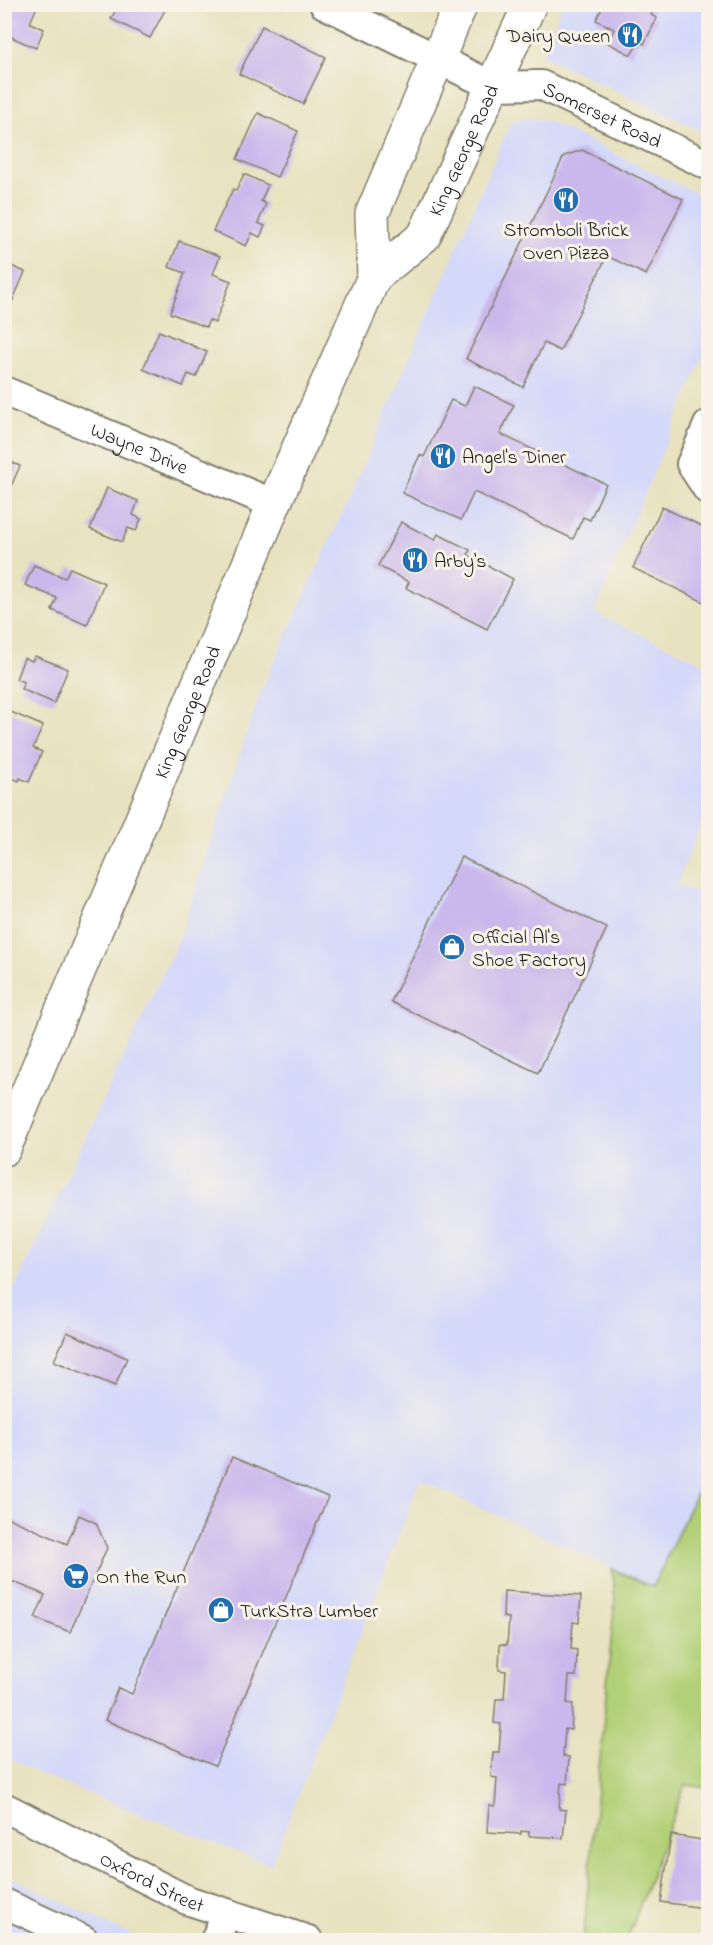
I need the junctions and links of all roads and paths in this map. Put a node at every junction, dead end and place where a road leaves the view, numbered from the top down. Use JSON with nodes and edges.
{"nodes":[{"id":1,"x":324,"y":4,"type":"edge"},
{"id":2,"x":461,"y":4,"type":"edge"},
{"id":3,"x":530,"y":4,"type":"edge"},
{"id":4,"x":437,"y":61,"type":"junction"},
{"id":5,"x":493,"y":87,"type":"junction"},
{"id":6,"x":708,"y":165,"type":"edge"},
{"id":7,"x":374,"y":277,"type":"junction"},
{"id":8,"x":4,"y":391,"type":"edge"},
{"id":9,"x":708,"y":425,"type":"edge"},
{"id":10,"x":708,"y":490,"type":"edge"},
{"id":11,"x":274,"y":504,"type":"junction"},
{"id":12,"x":4,"y":1149,"type":"edge"},
{"id":13,"x":4,"y":1808,"type":"edge"},
{"id":14,"x":4,"y":1903,"type":"edge"},
{"id":15,"x":227,"y":1913,"type":"junction"},
{"id":16,"x":84,"y":1941,"type":"edge"},
{"id":17,"x":215,"y":1941,"type":"edge"},
{"id":18,"x":308,"y":1941,"type":"edge"}],
"edges":[{"from":1,"to":4,"type":"street"},
{"from":2,"to":4,"type":"main road","name":"King George Road"},
{"from":3,"to":5,"type":"main road","name":"King George Road"},
{"from":4,"to":5,"type":"street"},
{"from":4,"to":7,"type":"main road","name":"King George Road"},
{"from":5,"to":6,"type":"street","name":"Somerset Road"},
{"from":5,"to":7,"type":"main road","name":"King George Road"},
{"from":7,"to":11,"type":"main road","name":"King George Road"},
{"from":8,"to":11,"type":"street","name":"Wayne Drive"},
{"from":9,"to":10,"type":"street"},
{"from":11,"to":12,"type":"main road","name":"King George Road"},
{"from":13,"to":15,"type":"street","name":"Oxford Street"},
{"from":14,"to":16,"type":"street"},
{"from":15,"to":17,"type":"street"},
{"from":15,"to":18,"type":"street","name":"Oxford Street"}]}
